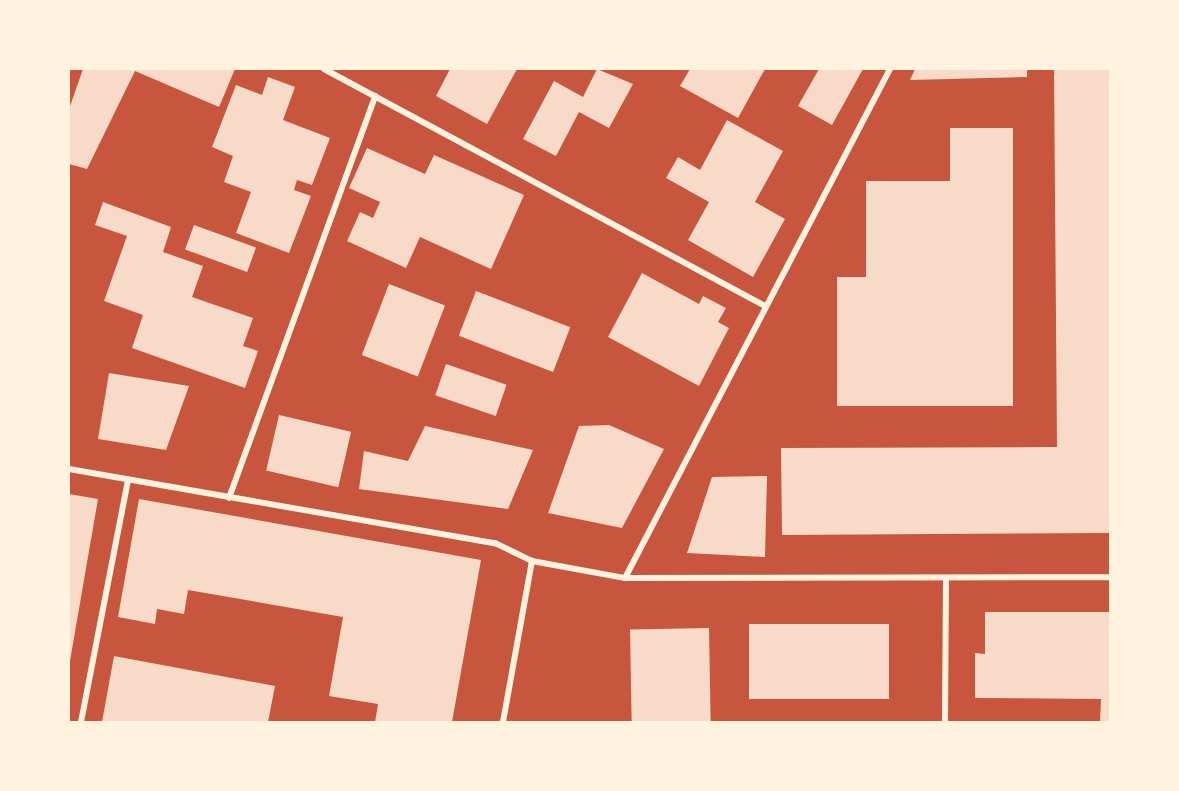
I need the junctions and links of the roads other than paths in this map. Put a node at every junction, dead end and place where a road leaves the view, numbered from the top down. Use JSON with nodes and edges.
{"nodes":[{"id":1,"x":324,"y":69,"type":"edge"},
{"id":2,"x":890,"y":69,"type":"edge"},
{"id":3,"x":375,"y":96,"type":"junction"},
{"id":4,"x":765,"y":306,"type":"junction"},
{"id":5,"x":69,"y":469,"type":"edge"},
{"id":6,"x":128,"y":480,"type":"junction"},
{"id":7,"x":229,"y":498,"type":"junction"},
{"id":8,"x":532,"y":561,"type":"junction"},
{"id":9,"x":1110,"y":577,"type":"edge"},
{"id":10,"x":625,"y":578,"type":"junction"},
{"id":11,"x":946,"y":580,"type":"junction"},
{"id":12,"x":81,"y":722,"type":"edge"},
{"id":13,"x":502,"y":722,"type":"edge"},
{"id":14,"x":945,"y":722,"type":"edge"}],
"edges":[{"from":1,"to":3,"type":"street"},
{"from":2,"to":4,"type":"street"},
{"from":3,"to":4,"type":"street"},
{"from":3,"to":7,"type":"street"},
{"from":4,"to":10,"type":"street"},
{"from":5,"to":6,"type":"street"},
{"from":6,"to":7,"type":"street"},
{"from":6,"to":12,"type":"street"},
{"from":7,"to":8,"type":"street"},
{"from":8,"to":10,"type":"street"},
{"from":8,"to":13,"type":"street"},
{"from":9,"to":11,"type":"street"},
{"from":10,"to":11,"type":"street"},
{"from":11,"to":14,"type":"street"}]}
